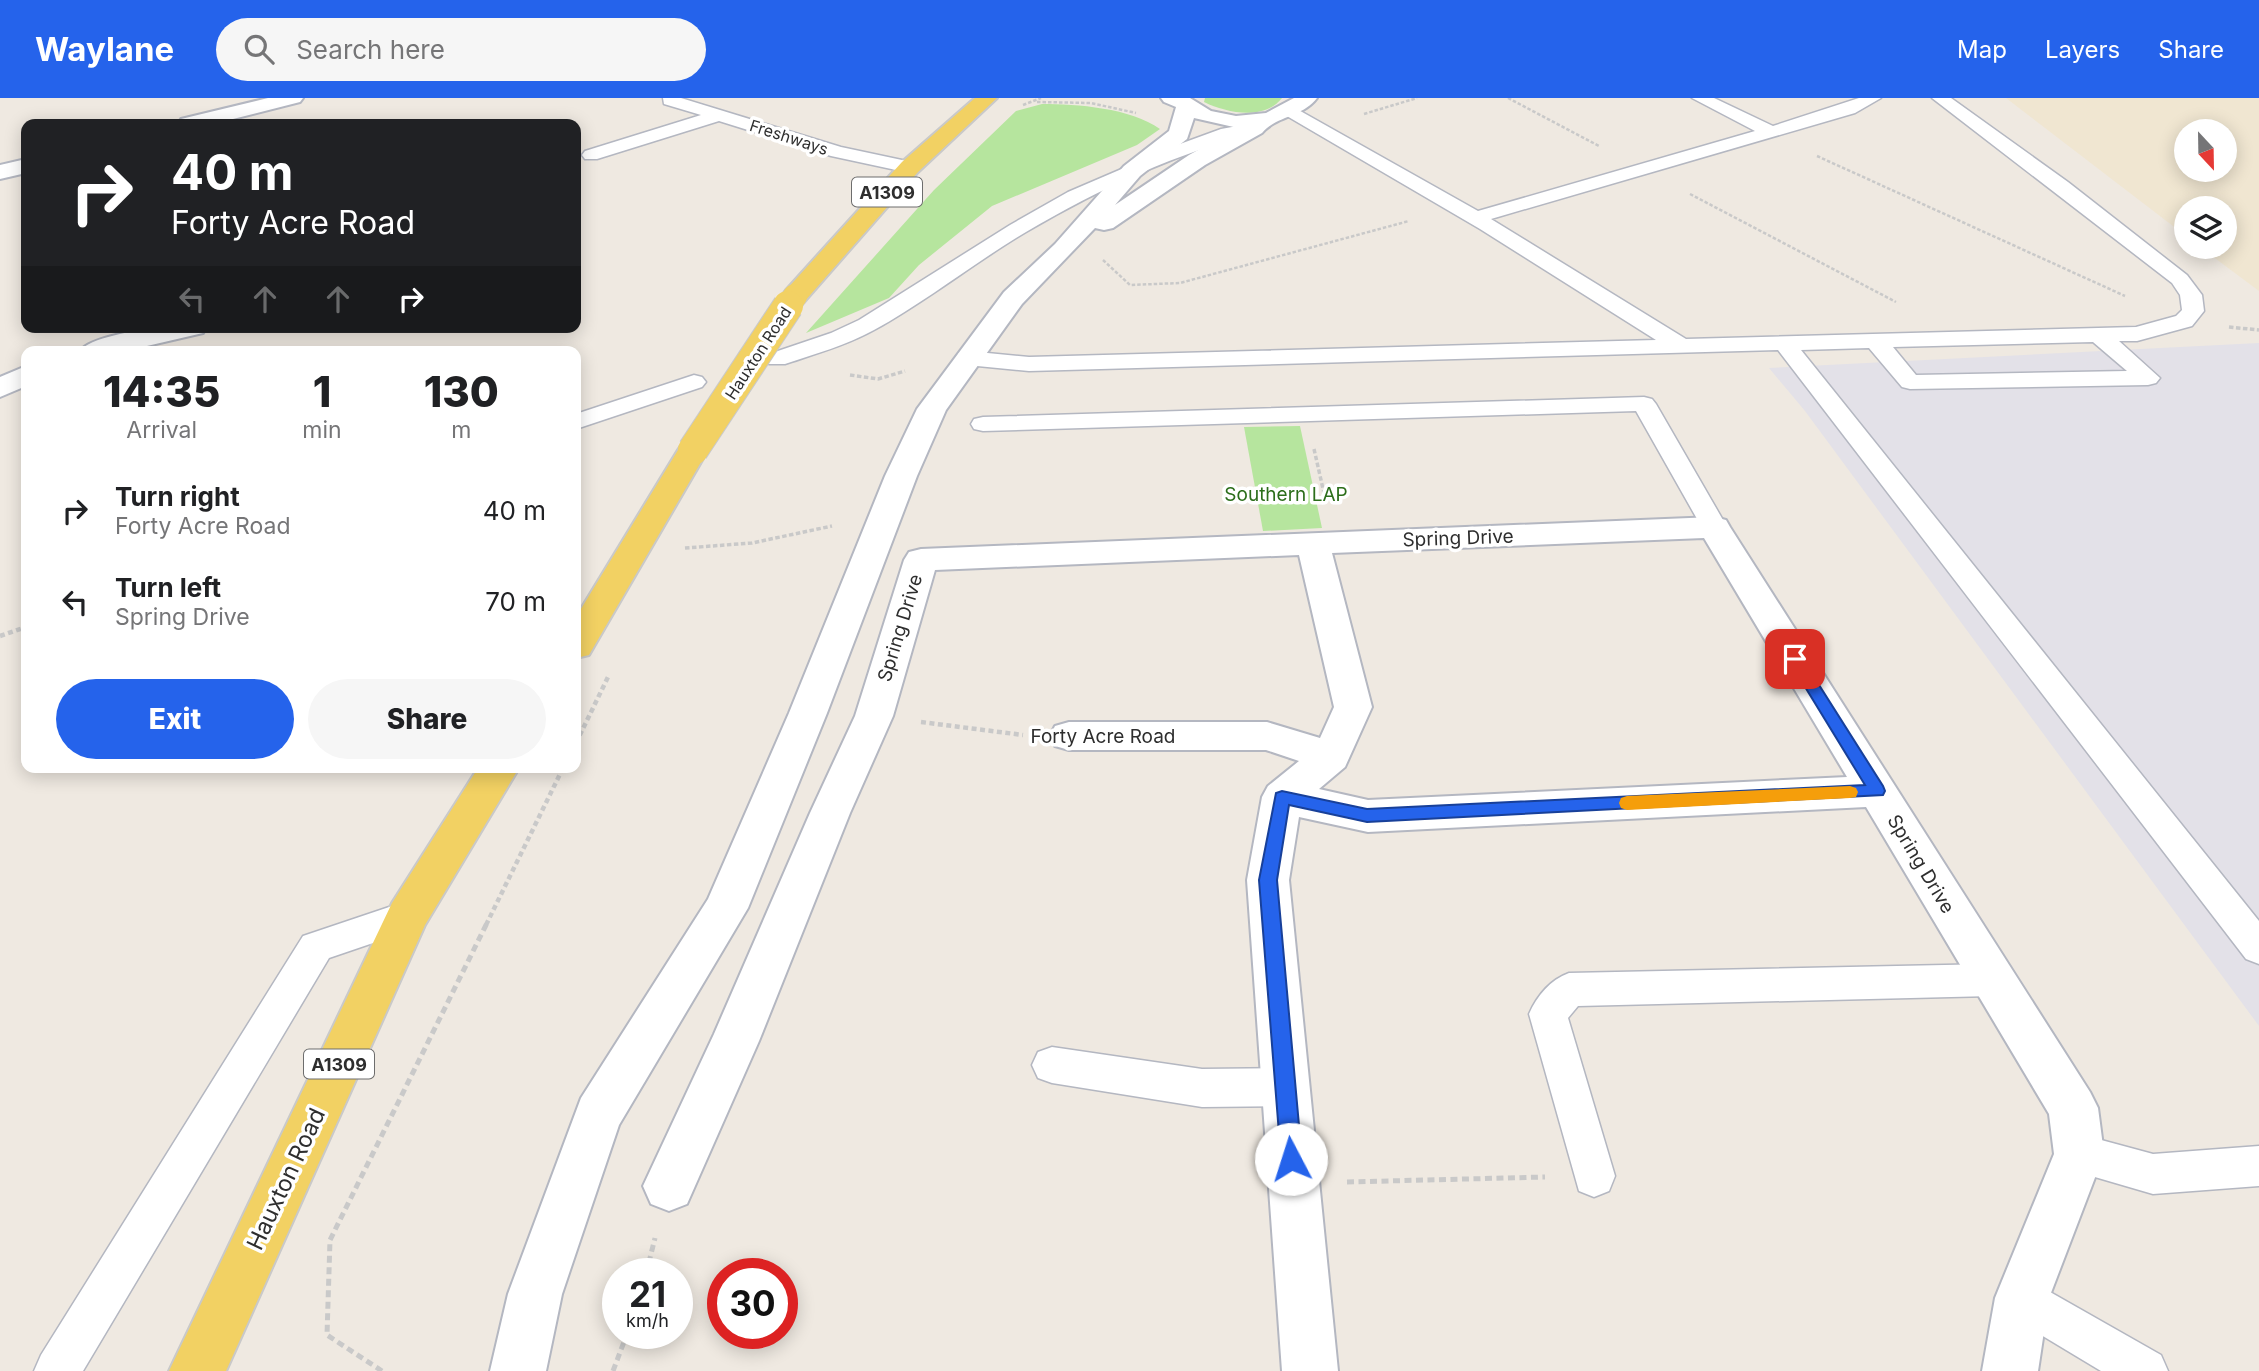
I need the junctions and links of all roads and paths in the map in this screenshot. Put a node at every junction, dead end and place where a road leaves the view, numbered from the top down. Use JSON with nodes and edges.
{"nodes":[{"id":1,"x":293,"y":98,"type":"edge"},
{"id":2,"x":987,"y":98,"type":"edge"},
{"id":3,"x":1307,"y":98,"type":"edge"},
{"id":4,"x":1508,"y":98,"type":"edge"},
{"id":5,"x":1700,"y":98,"type":"edge"},
{"id":6,"x":1873,"y":98,"type":"edge"},
{"id":7,"x":1940,"y":98,"type":"edge"},
{"id":8,"x":670,"y":100,"type":"dead end"},
{"id":9,"x":1180,"y":100,"type":"edge"},
{"id":10,"x":1289,"y":112,"type":"junction"},
{"id":11,"x":719,"y":115,"type":"junction"},
{"id":12,"x":209,"y":119,"type":"edge"},
{"id":13,"x":1257,"y":125,"type":"junction"},
{"id":14,"x":1770,"y":132,"type":"junction"},
{"id":15,"x":1166,"y":145,"type":"junction"},
{"id":16,"x":591,"y":155,"type":"dead end"},
{"id":17,"x":21,"y":167,"type":"edge"},
{"id":18,"x":911,"y":167,"type":"junction"},
{"id":19,"x":1643,"y":169,"type":"junction"},
{"id":20,"x":1132,"y":171,"type":"junction"},
{"id":21,"x":0,"y":172,"type":"edge"},
{"id":22,"x":1468,"y":213,"type":"junction"},
{"id":23,"x":1065,"y":249,"type":"junction"},
{"id":24,"x":1101,"y":259,"type":"dead end"},
{"id":25,"x":913,"y":297,"type":"junction"},
{"id":26,"x":2137,"y":302,"type":"dead end"},
{"id":27,"x":1907,"y":308,"type":"dead end"},
{"id":28,"x":164,"y":333,"type":"edge"},
{"id":29,"x":2098,"y":335,"type":"junction"},
{"id":30,"x":1875,"y":341,"type":"junction"},
{"id":31,"x":1784,"y":343,"type":"junction"},
{"id":32,"x":109,"y":346,"type":"edge"},
{"id":33,"x":1681,"y":346,"type":"junction"},
{"id":34,"x":967,"y":358,"type":"junction"},
{"id":35,"x":777,"y":359,"type":"dead end"},
{"id":36,"x":21,"y":378,"type":"edge"},
{"id":37,"x":694,"y":382,"type":"dead end"},
{"id":38,"x":0,"y":388,"type":"edge"},
{"id":39,"x":1307,"y":414,"type":"junction"},
{"id":40,"x":581,"y":420,"type":"edge"},
{"id":41,"x":983,"y":424,"type":"dead end"},
{"id":42,"x":1713,"y":527,"type":"junction"},
{"id":43,"x":1324,"y":544,"type":"junction"},
{"id":44,"x":21,"y":629,"type":"edge"},
{"id":45,"x":0,"y":636,"type":"edge"},
{"id":46,"x":581,"y":638,"type":"edge"},
{"id":47,"x":874,"y":716,"type":"junction"},
{"id":48,"x":1069,"y":736,"type":"joint"},
{"id":49,"x":1331,"y":757,"type":"junction"},
{"id":50,"x":496,"y":773,"type":"edge"},
{"id":51,"x":561,"y":773,"type":"edge"},
{"id":52,"x":1877,"y":791,"type":"junction"},
{"id":53,"x":1282,"y":797,"type":"junction"},
{"id":54,"x":407,"y":916,"type":"junction"},
{"id":55,"x":2259,"y":948,"type":"edge"},
{"id":56,"x":1992,"y":980,"type":"junction"},
{"id":57,"x":1052,"y":1065,"type":"dead end"},
{"id":58,"x":1285,"y":1087,"type":"junction"},
{"id":59,"x":2079,"y":1154,"type":"junction"},
{"id":60,"x":2259,"y":1167,"type":"edge"},
{"id":61,"x":1594,"y":1176,"type":"joint"},
{"id":62,"x":1294,"y":1183,"type":"junction"},
{"id":63,"x":668,"y":1186,"type":"dead end"},
{"id":64,"x":2022,"y":1298,"type":"junction"},
{"id":65,"x":621,"y":1349,"type":"edge"},
{"id":66,"x":57,"y":1371,"type":"edge"},
{"id":67,"x":197,"y":1371,"type":"edge"},
{"id":68,"x":382,"y":1371,"type":"edge"},
{"id":69,"x":518,"y":1371,"type":"edge"},
{"id":70,"x":613,"y":1371,"type":"edge"},
{"id":71,"x":1310,"y":1371,"type":"edge"},
{"id":72,"x":2010,"y":1371,"type":"edge"},
{"id":73,"x":2145,"y":1371,"type":"edge"}],
"edges":[{"from":1,"to":12,"type":"street"},
{"from":2,"to":18,"type":"main road","name":"Hauxton Road","number":"A1309"},
{"from":3,"to":10,"type":"street"},
{"from":4,"to":19,"type":"path"},
{"from":5,"to":14,"type":"lane"},
{"from":6,"to":14,"type":"lane"},
{"from":7,"to":29,"type":"lane"},
{"from":8,"to":11,"type":"lane","name":"Freshways"},
{"from":9,"to":13,"type":"street"},
{"from":9,"to":15,"type":"street"},
{"from":10,"to":13,"type":"street"},
{"from":10,"to":22,"type":"lane"},
{"from":11,"to":16,"type":"lane"},
{"from":11,"to":18,"type":"lane","name":"Freshways"},
{"from":13,"to":20,"type":"lane"},
{"from":13,"to":23,"type":"street"},
{"from":14,"to":19,"type":"lane"},
{"from":14,"to":26,"type":"path"},
{"from":15,"to":20,"type":"street"},
{"from":15,"to":25,"type":"lane"},
{"from":17,"to":21,"type":"street"},
{"from":18,"to":46,"type":"main road","name":"Hauxton Road","number":"A1309","bridge":true},
{"from":19,"to":22,"type":"lane"},
{"from":19,"to":27,"type":"path"},
{"from":20,"to":23,"type":"street"},
{"from":20,"to":25,"type":"lane"},
{"from":22,"to":24,"type":"path"},
{"from":22,"to":33,"type":"lane"},
{"from":23,"to":34,"type":"street"},
{"from":25,"to":35,"type":"lane"},
{"from":28,"to":32,"type":"street"},
{"from":29,"to":30,"type":"lane"},
{"from":29,"to":30,"type":"lane"},
{"from":30,"to":31,"type":"lane"},
{"from":31,"to":33,"type":"lane"},
{"from":31,"to":55,"type":"lane"},
{"from":33,"to":34,"type":"lane"},
{"from":34,"to":69,"type":"street"},
{"from":36,"to":38,"type":"street"},
{"from":37,"to":40,"type":"lane"},
{"from":39,"to":41,"type":"lane"},
{"from":39,"to":42,"type":"lane"},
{"from":39,"to":43,"type":"path"},
{"from":42,"to":43,"type":"street","name":"Spring Drive"},
{"from":42,"to":52,"type":"street","name":"Spring Drive"},
{"from":43,"to":47,"type":"street","name":"Spring Drive"},
{"from":43,"to":49,"type":"street"},
{"from":44,"to":45,"type":"path"},
{"from":47,"to":48,"type":"path","name":"Forty Acre Road"},
{"from":47,"to":63,"type":"street","name":"Spring Drive"},
{"from":48,"to":49,"type":"street","name":"Forty Acre Road"},
{"from":49,"to":53,"type":"street"},
{"from":50,"to":54,"type":"main road","name":"Hauxton Road","number":"A1309"},
{"from":51,"to":68,"type":"path"},
{"from":52,"to":53,"type":"street"},
{"from":52,"to":56,"type":"street","name":"Spring Drive"},
{"from":53,"to":58,"type":"street"},
{"from":54,"to":66,"type":"lane"},
{"from":54,"to":67,"type":"main road","name":"Hauxton Road","number":"A1309"},
{"from":56,"to":59,"type":"street","name":"Spring Drive"},
{"from":56,"to":61,"type":"lane"},
{"from":57,"to":58,"type":"lane"},
{"from":58,"to":62,"type":"street"},
{"from":59,"to":60,"type":"lane"},
{"from":59,"to":64,"type":"street","name":"Spring Drive"},
{"from":61,"to":62,"type":"path"},
{"from":62,"to":71,"type":"street"},
{"from":64,"to":72,"type":"street","name":"Spring Drive"},
{"from":64,"to":73,"type":"lane"},
{"from":65,"to":70,"type":"path"}]}
